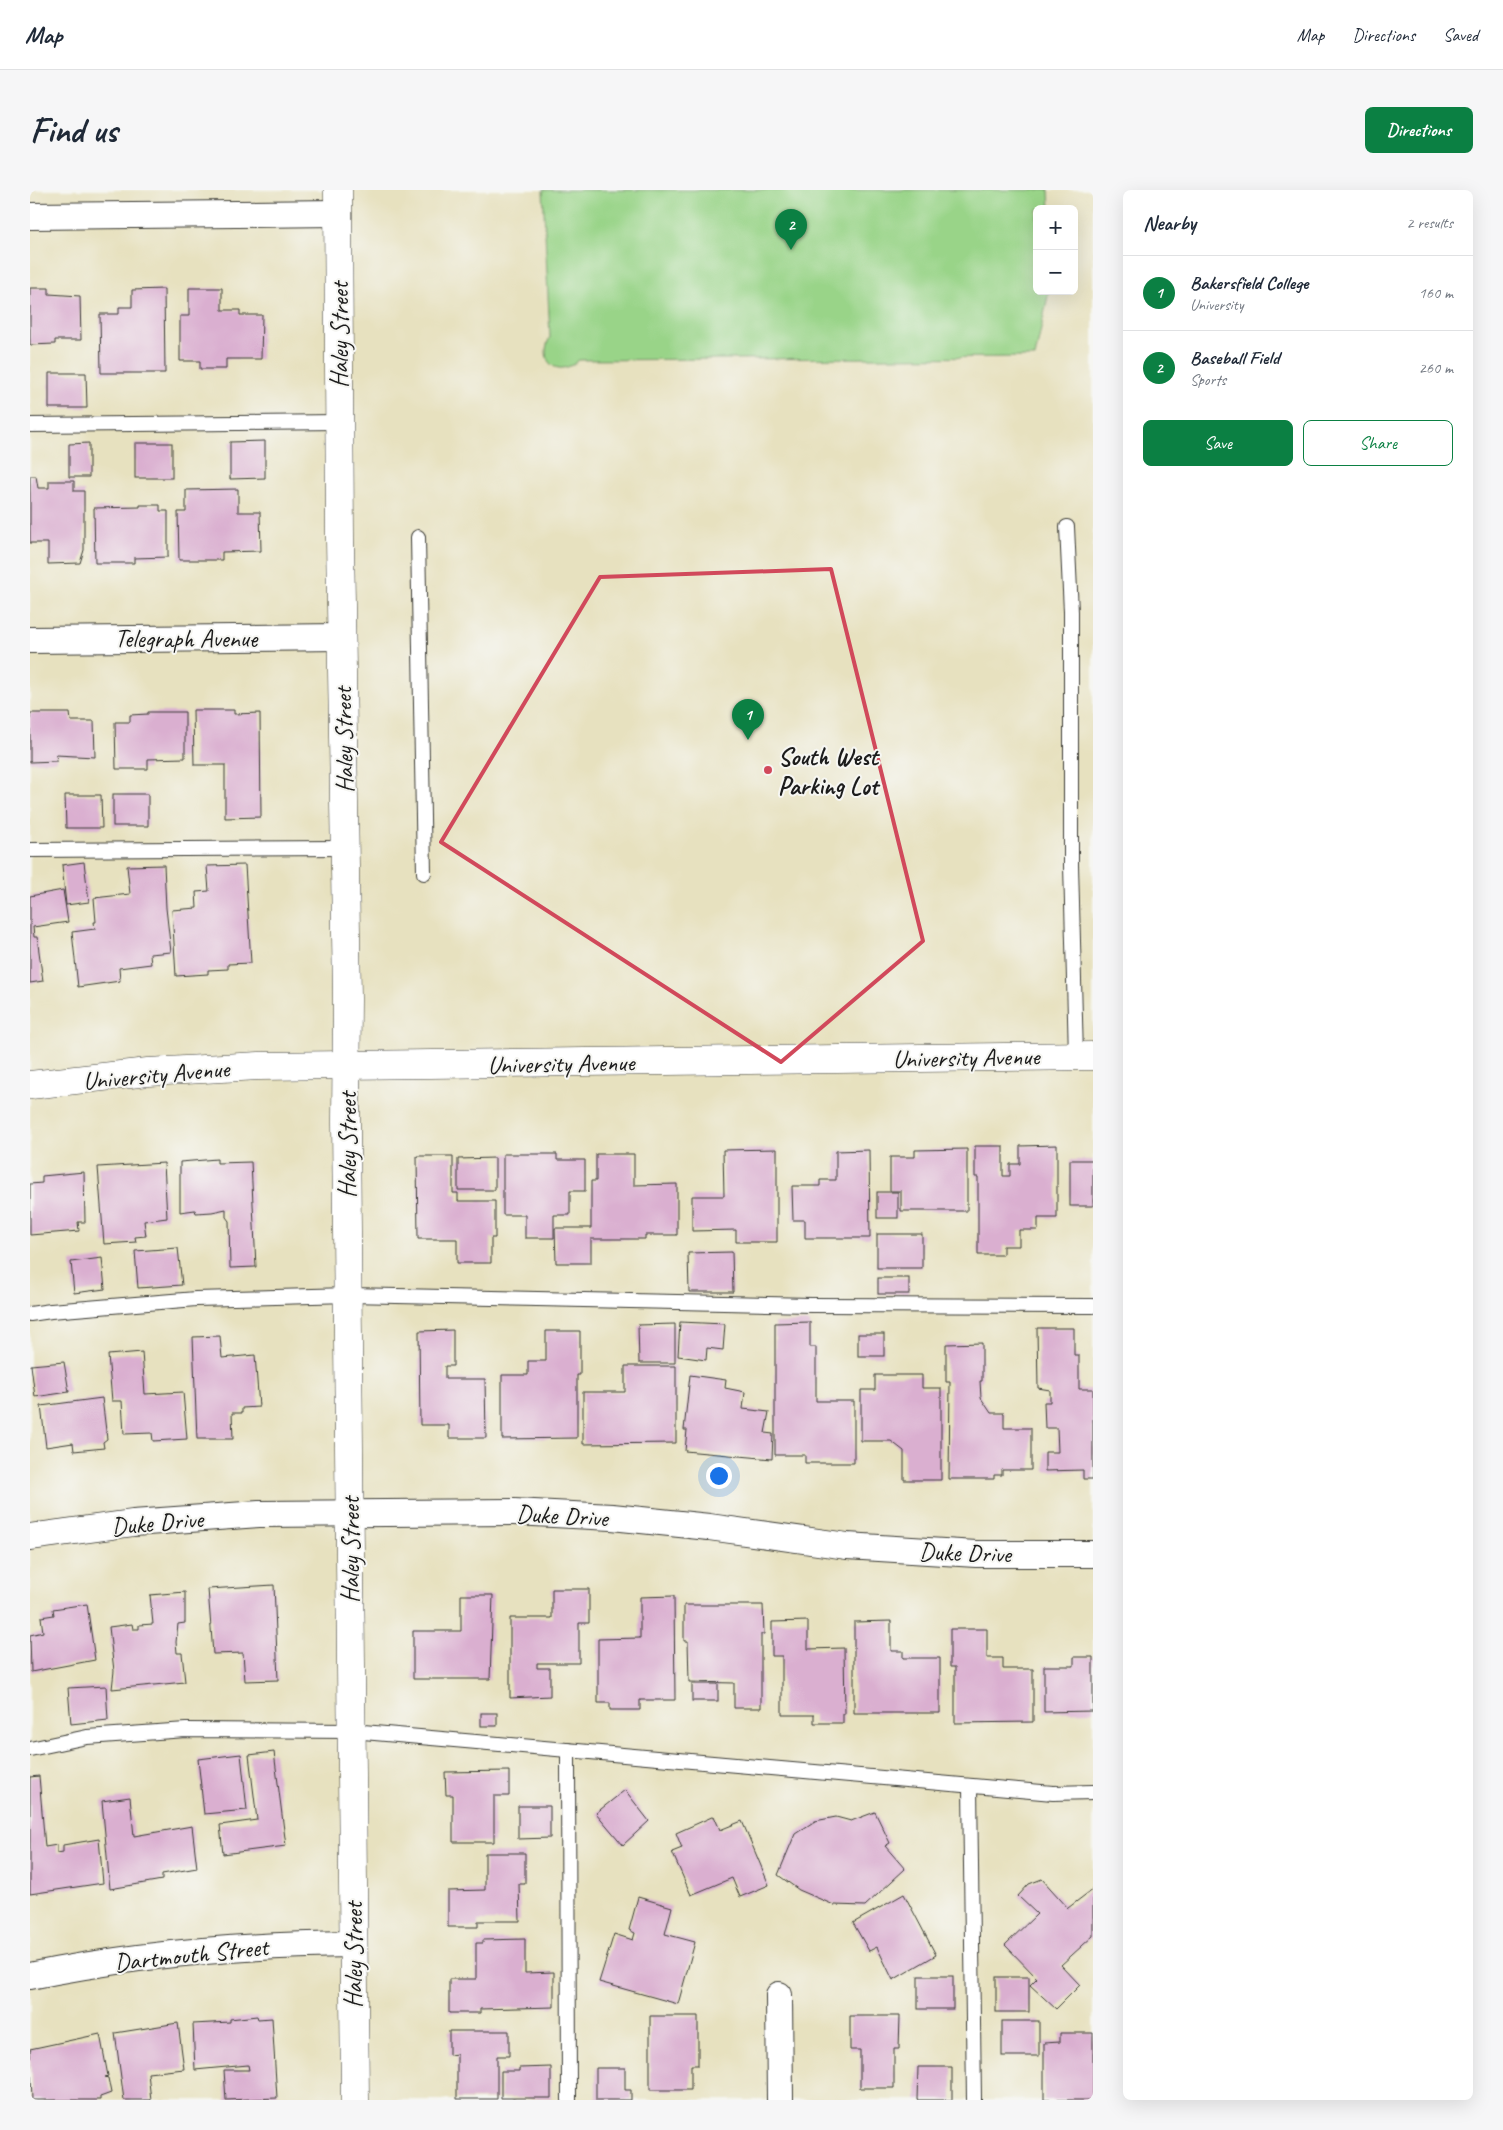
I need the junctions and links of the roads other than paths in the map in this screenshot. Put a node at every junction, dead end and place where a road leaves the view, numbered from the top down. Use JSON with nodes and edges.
{"nodes":[{"id":1,"x":338,"y":202,"type":"edge"},
{"id":2,"x":30,"y":216,"type":"edge"},
{"id":3,"x":339,"y":422,"type":"junction"},
{"id":4,"x":30,"y":425,"type":"edge"},
{"id":5,"x":1067,"y":527,"type":"dead end"},
{"id":6,"x":418,"y":537,"type":"dead end"},
{"id":7,"x":342,"y":637,"type":"junction"},
{"id":8,"x":30,"y":640,"type":"edge"},
{"id":9,"x":345,"y":848,"type":"junction"},
{"id":10,"x":30,"y":850,"type":"edge"},
{"id":11,"x":424,"y":873,"type":"dead end"},
{"id":12,"x":1085,"y":1056,"type":"edge"},
{"id":13,"x":348,"y":1065,"type":"junction"},
{"id":14,"x":30,"y":1085,"type":"edge"},
{"id":15,"x":349,"y":1295,"type":"junction"},
{"id":16,"x":1093,"y":1306,"type":"edge"},
{"id":17,"x":30,"y":1314,"type":"edge"},
{"id":18,"x":350,"y":1513,"type":"junction"},
{"id":19,"x":30,"y":1537,"type":"edge"},
{"id":20,"x":1093,"y":1554,"type":"edge"},
{"id":21,"x":352,"y":1731,"type":"junction"},
{"id":22,"x":30,"y":1749,"type":"edge"},
{"id":23,"x":568,"y":1750,"type":"junction"},
{"id":24,"x":970,"y":1786,"type":"junction"},
{"id":25,"x":1093,"y":1792,"type":"edge"},
{"id":26,"x":353,"y":1944,"type":"junction"},
{"id":27,"x":30,"y":1976,"type":"edge"},
{"id":28,"x":779,"y":1995,"type":"dead end"},
{"id":29,"x":355,"y":2100,"type":"edge"},
{"id":30,"x":569,"y":2100,"type":"edge"},
{"id":31,"x":780,"y":2100,"type":"edge"},
{"id":32,"x":974,"y":2100,"type":"edge"}],
"edges":[{"from":1,"to":2,"type":"street"},
{"from":1,"to":3,"type":"street","name":"Haley Street"},
{"from":3,"to":4,"type":"lane"},
{"from":3,"to":7,"type":"street","name":"Haley Street"},
{"from":5,"to":12,"type":"lane"},
{"from":6,"to":11,"type":"lane"},
{"from":7,"to":8,"type":"street","name":"Telegraph Avenue"},
{"from":7,"to":9,"type":"street","name":"Haley Street"},
{"from":9,"to":10,"type":"lane"},
{"from":9,"to":13,"type":"street","name":"Haley Street"},
{"from":12,"to":13,"type":"street","name":"University Avenue"},
{"from":13,"to":14,"type":"street","name":"University Avenue"},
{"from":13,"to":15,"type":"street","name":"Haley Street"},
{"from":15,"to":16,"type":"lane"},
{"from":15,"to":17,"type":"lane"},
{"from":15,"to":18,"type":"street","name":"Haley Street"},
{"from":18,"to":19,"type":"street","name":"Duke Drive"},
{"from":18,"to":20,"type":"street","name":"Duke Drive"},
{"from":18,"to":21,"type":"street","name":"Haley Street"},
{"from":21,"to":22,"type":"lane"},
{"from":21,"to":23,"type":"lane"},
{"from":21,"to":26,"type":"street","name":"Haley Street"},
{"from":23,"to":24,"type":"lane"},
{"from":23,"to":30,"type":"lane"},
{"from":24,"to":25,"type":"lane"},
{"from":24,"to":32,"type":"lane"},
{"from":26,"to":27,"type":"street","name":"Dartmouth Street"},
{"from":26,"to":29,"type":"street","name":"Haley Street"},
{"from":28,"to":31,"type":"street"}]}
